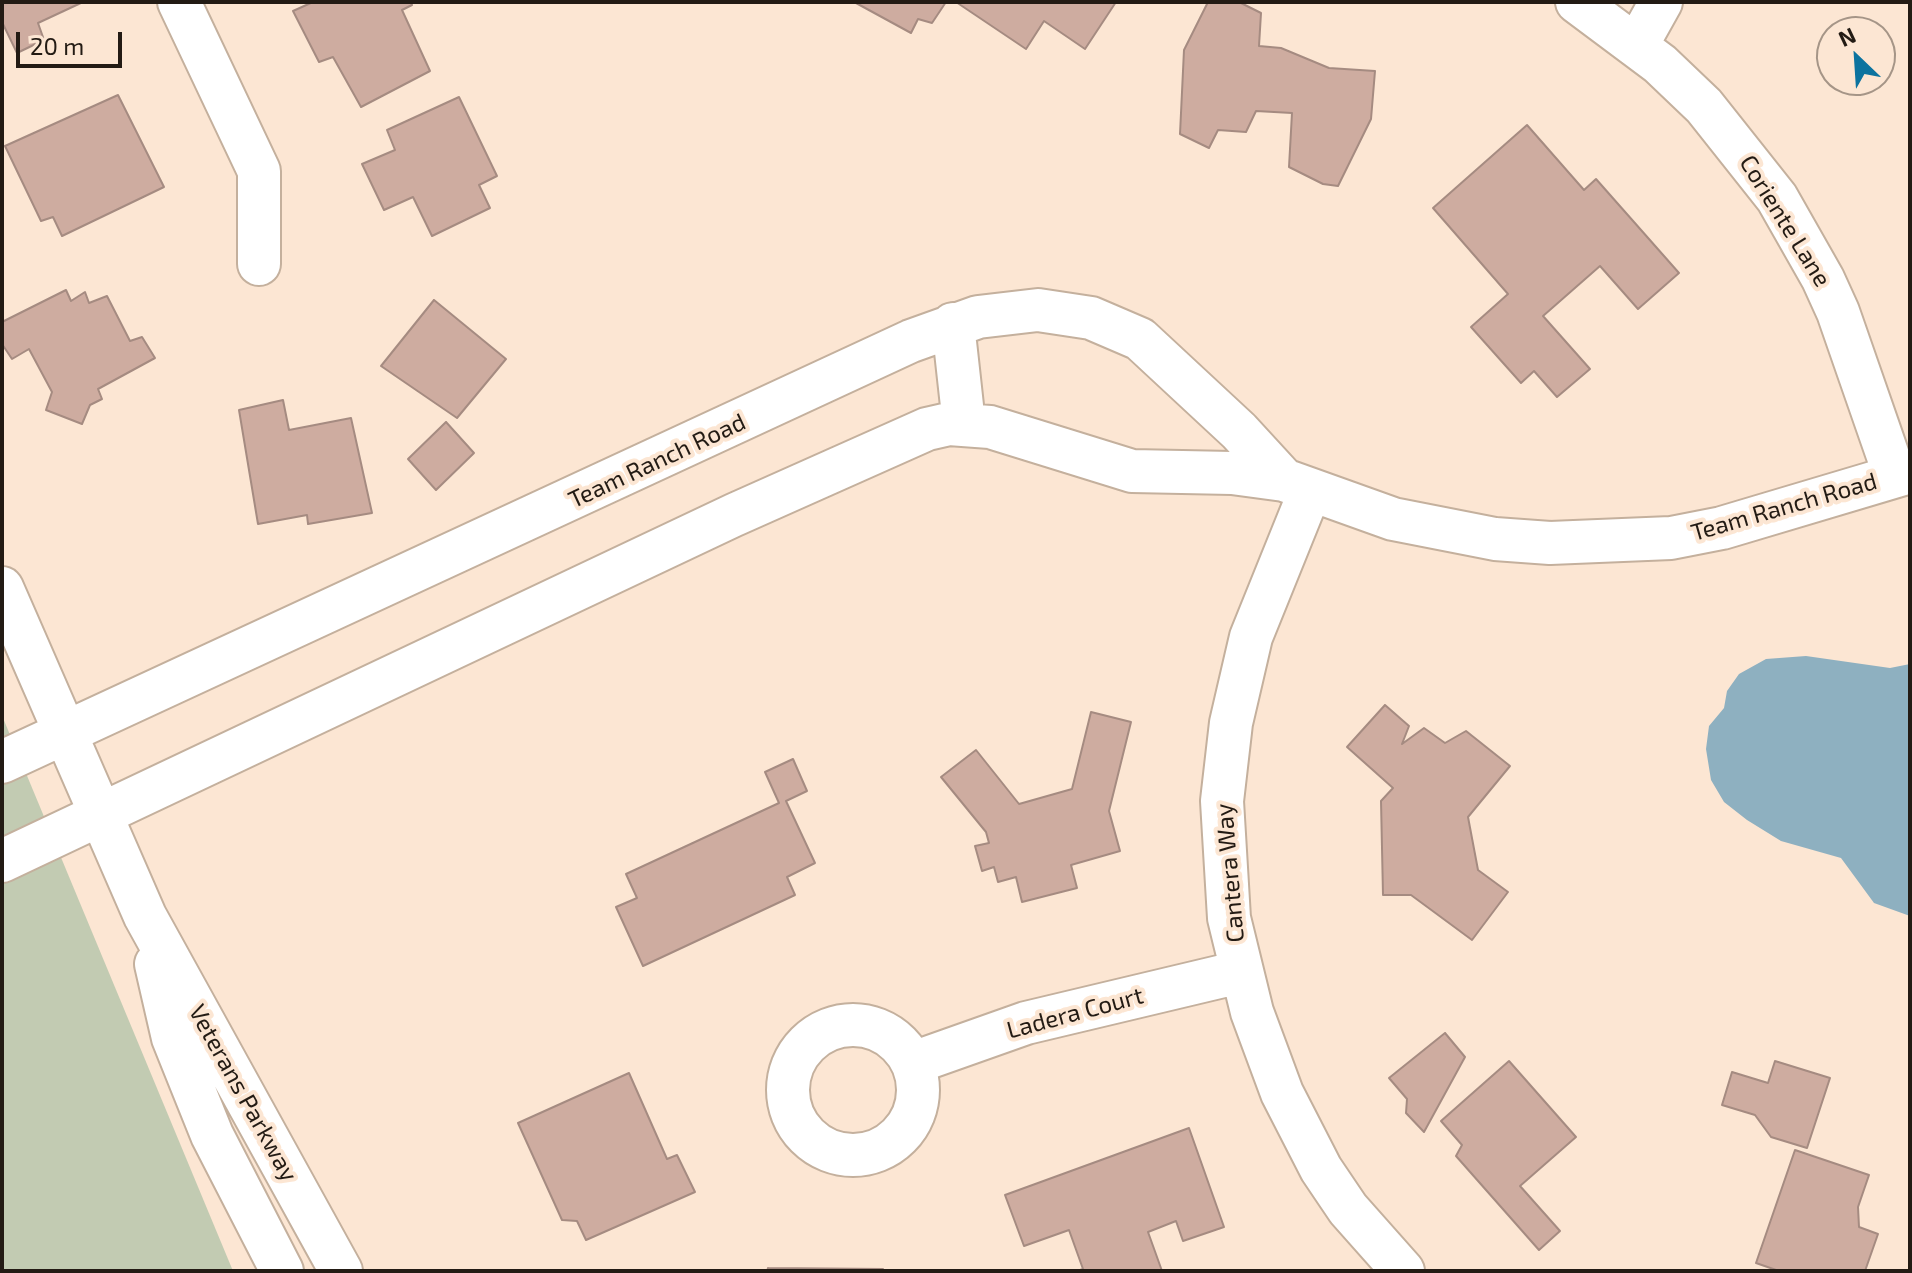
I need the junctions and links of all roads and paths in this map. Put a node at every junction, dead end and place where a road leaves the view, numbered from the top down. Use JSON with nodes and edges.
{"nodes":[{"id":1,"x":179,"y":2,"type":"edge"},
{"id":2,"x":1577,"y":2,"type":"edge"},
{"id":3,"x":1661,"y":2,"type":"edge"},
{"id":4,"x":1637,"y":45,"type":"junction"},
{"id":5,"x":259,"y":264,"type":"dead end"},
{"id":6,"x":953,"y":324,"type":"junction"},
{"id":7,"x":964,"y":424,"type":"junction"},
{"id":8,"x":1903,"y":474,"type":"edge"},
{"id":9,"x":1297,"y":485,"type":"junction"},
{"id":10,"x":2,"y":588,"type":"edge"},
{"id":11,"x":66,"y":733,"type":"junction"},
{"id":12,"x":2,"y":762,"type":"edge"},
{"id":13,"x":101,"y":813,"type":"junction"},
{"id":14,"x":2,"y":861,"type":"edge"},
{"id":15,"x":145,"y":916,"type":"junction"},
{"id":16,"x":1240,"y":972,"type":"junction"},
{"id":17,"x":913,"y":1063,"type":"dead end"},
{"id":18,"x":282,"y":1271,"type":"edge"},
{"id":19,"x":341,"y":1271,"type":"edge"},
{"id":20,"x":1403,"y":1271,"type":"edge"}],
"edges":[{"from":1,"to":5,"type":"street"},
{"from":2,"to":4,"type":"street","name":"Coriente Lane"},
{"from":3,"to":4,"type":"street"},
{"from":4,"to":8,"type":"street","name":"Coriente Lane"},
{"from":6,"to":7,"type":"street"},
{"from":6,"to":9,"type":"street","name":"Team Ranch Road"},
{"from":6,"to":11,"type":"street","name":"Team Ranch Road"},
{"from":7,"to":9,"type":"street","name":"Team Ranch Road"},
{"from":7,"to":13,"type":"street","name":"Team Ranch Road"},
{"from":8,"to":9,"type":"street","name":"Team Ranch Road"},
{"from":9,"to":16,"type":"street","name":"Cantera Way"},
{"from":10,"to":11,"type":"street","name":"Veterans Parkway"},
{"from":11,"to":12,"type":"street","name":"Team Ranch Road"},
{"from":11,"to":13,"type":"street","name":"Veterans Parkway"},
{"from":13,"to":14,"type":"street","name":"Team Ranch Road"},
{"from":13,"to":15,"type":"street","name":"Veterans Parkway"},
{"from":15,"to":18,"type":"street","name":"Veterans Parkway"},
{"from":15,"to":19,"type":"street","name":"Veterans Parkway"},
{"from":16,"to":17,"type":"street","name":"Ladera Court"},
{"from":16,"to":20,"type":"street","name":"Cantera Way"}]}
